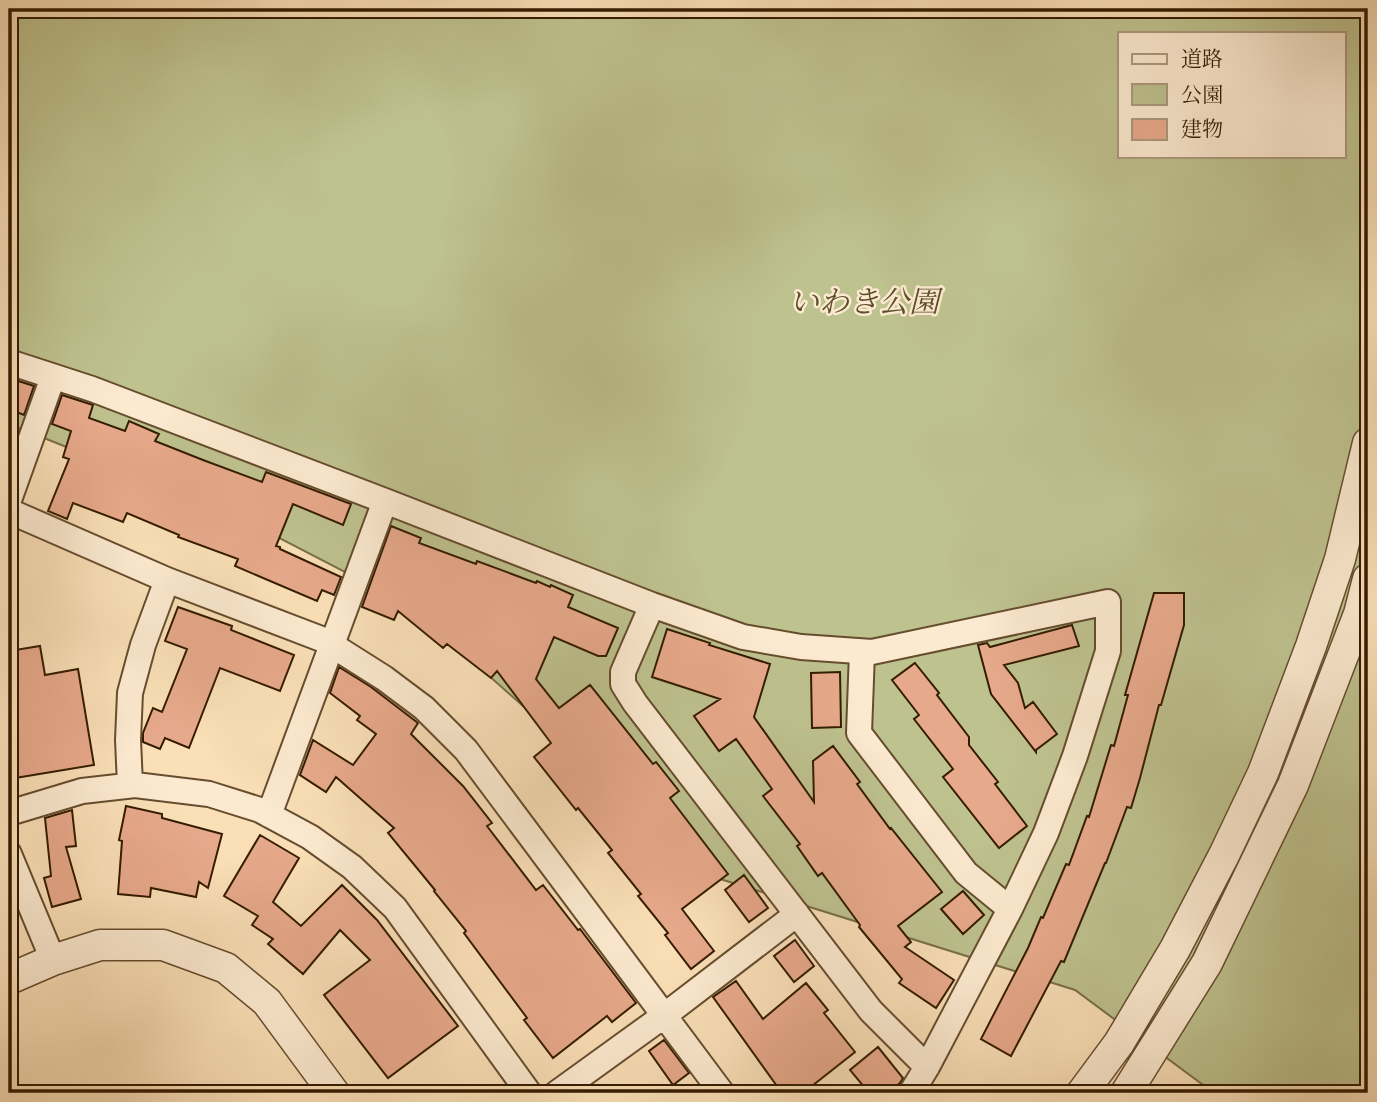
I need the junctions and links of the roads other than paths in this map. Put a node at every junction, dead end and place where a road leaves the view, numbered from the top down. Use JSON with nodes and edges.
{"nodes":[{"id":1,"x":9,"y":362,"type":"edge"},
{"id":2,"x":53,"y":377,"type":"junction"},
{"id":3,"x":1368,"y":443,"type":"edge"},
{"id":4,"x":9,"y":500,"type":"edge"},
{"id":5,"x":385,"y":500,"type":"junction"},
{"id":6,"x":9,"y":511,"type":"edge"},
{"id":7,"x":1368,"y":579,"type":"edge"},
{"id":8,"x":167,"y":580,"type":"junction"},
{"id":9,"x":652,"y":605,"type":"junction"},
{"id":10,"x":331,"y":644,"type":"junction"},
{"id":11,"x":862,"y":652,"type":"junction"},
{"id":12,"x":130,"y":785,"type":"junction"},
{"id":13,"x":9,"y":813,"type":"edge"},
{"id":14,"x":269,"y":815,"type":"junction"},
{"id":15,"x":9,"y":855,"type":"edge"},
{"id":16,"x":1010,"y":909,"type":"junction"},
{"id":17,"x":797,"y":914,"type":"junction"},
{"id":18,"x":53,"y":960,"type":"junction"},
{"id":19,"x":9,"y":979,"type":"edge"},
{"id":20,"x":665,"y":1015,"type":"junction"},
{"id":21,"x":927,"y":1067,"type":"junction"},
{"id":22,"x":334,"y":1093,"type":"edge"},
{"id":23,"x":529,"y":1093,"type":"edge"},
{"id":24,"x":557,"y":1093,"type":"edge"},
{"id":25,"x":722,"y":1093,"type":"edge"},
{"id":26,"x":912,"y":1093,"type":"edge"},
{"id":27,"x":1082,"y":1093,"type":"edge"},
{"id":28,"x":1126,"y":1093,"type":"edge"}],
"edges":[{"from":1,"to":2,"type":"street"},
{"from":2,"to":4,"type":"street"},
{"from":2,"to":5,"type":"street"},
{"from":3,"to":27,"type":"street"},
{"from":5,"to":9,"type":"street"},
{"from":5,"to":10,"type":"street"},
{"from":6,"to":8,"type":"street"},
{"from":7,"to":28,"type":"street"},
{"from":8,"to":10,"type":"street"},
{"from":8,"to":12,"type":"street"},
{"from":9,"to":11,"type":"street"},
{"from":9,"to":17,"type":"street"},
{"from":10,"to":14,"type":"street"},
{"from":10,"to":20,"type":"street"},
{"from":11,"to":16,"type":"street"},
{"from":11,"to":16,"type":"street"},
{"from":12,"to":13,"type":"street"},
{"from":12,"to":14,"type":"street"},
{"from":14,"to":23,"type":"street"},
{"from":15,"to":18,"type":"street"},
{"from":16,"to":21,"type":"street"},
{"from":17,"to":20,"type":"street"},
{"from":17,"to":21,"type":"street"},
{"from":18,"to":19,"type":"street"},
{"from":18,"to":22,"type":"street"},
{"from":20,"to":24,"type":"street"},
{"from":20,"to":25,"type":"street"},
{"from":21,"to":26,"type":"street"}]}
